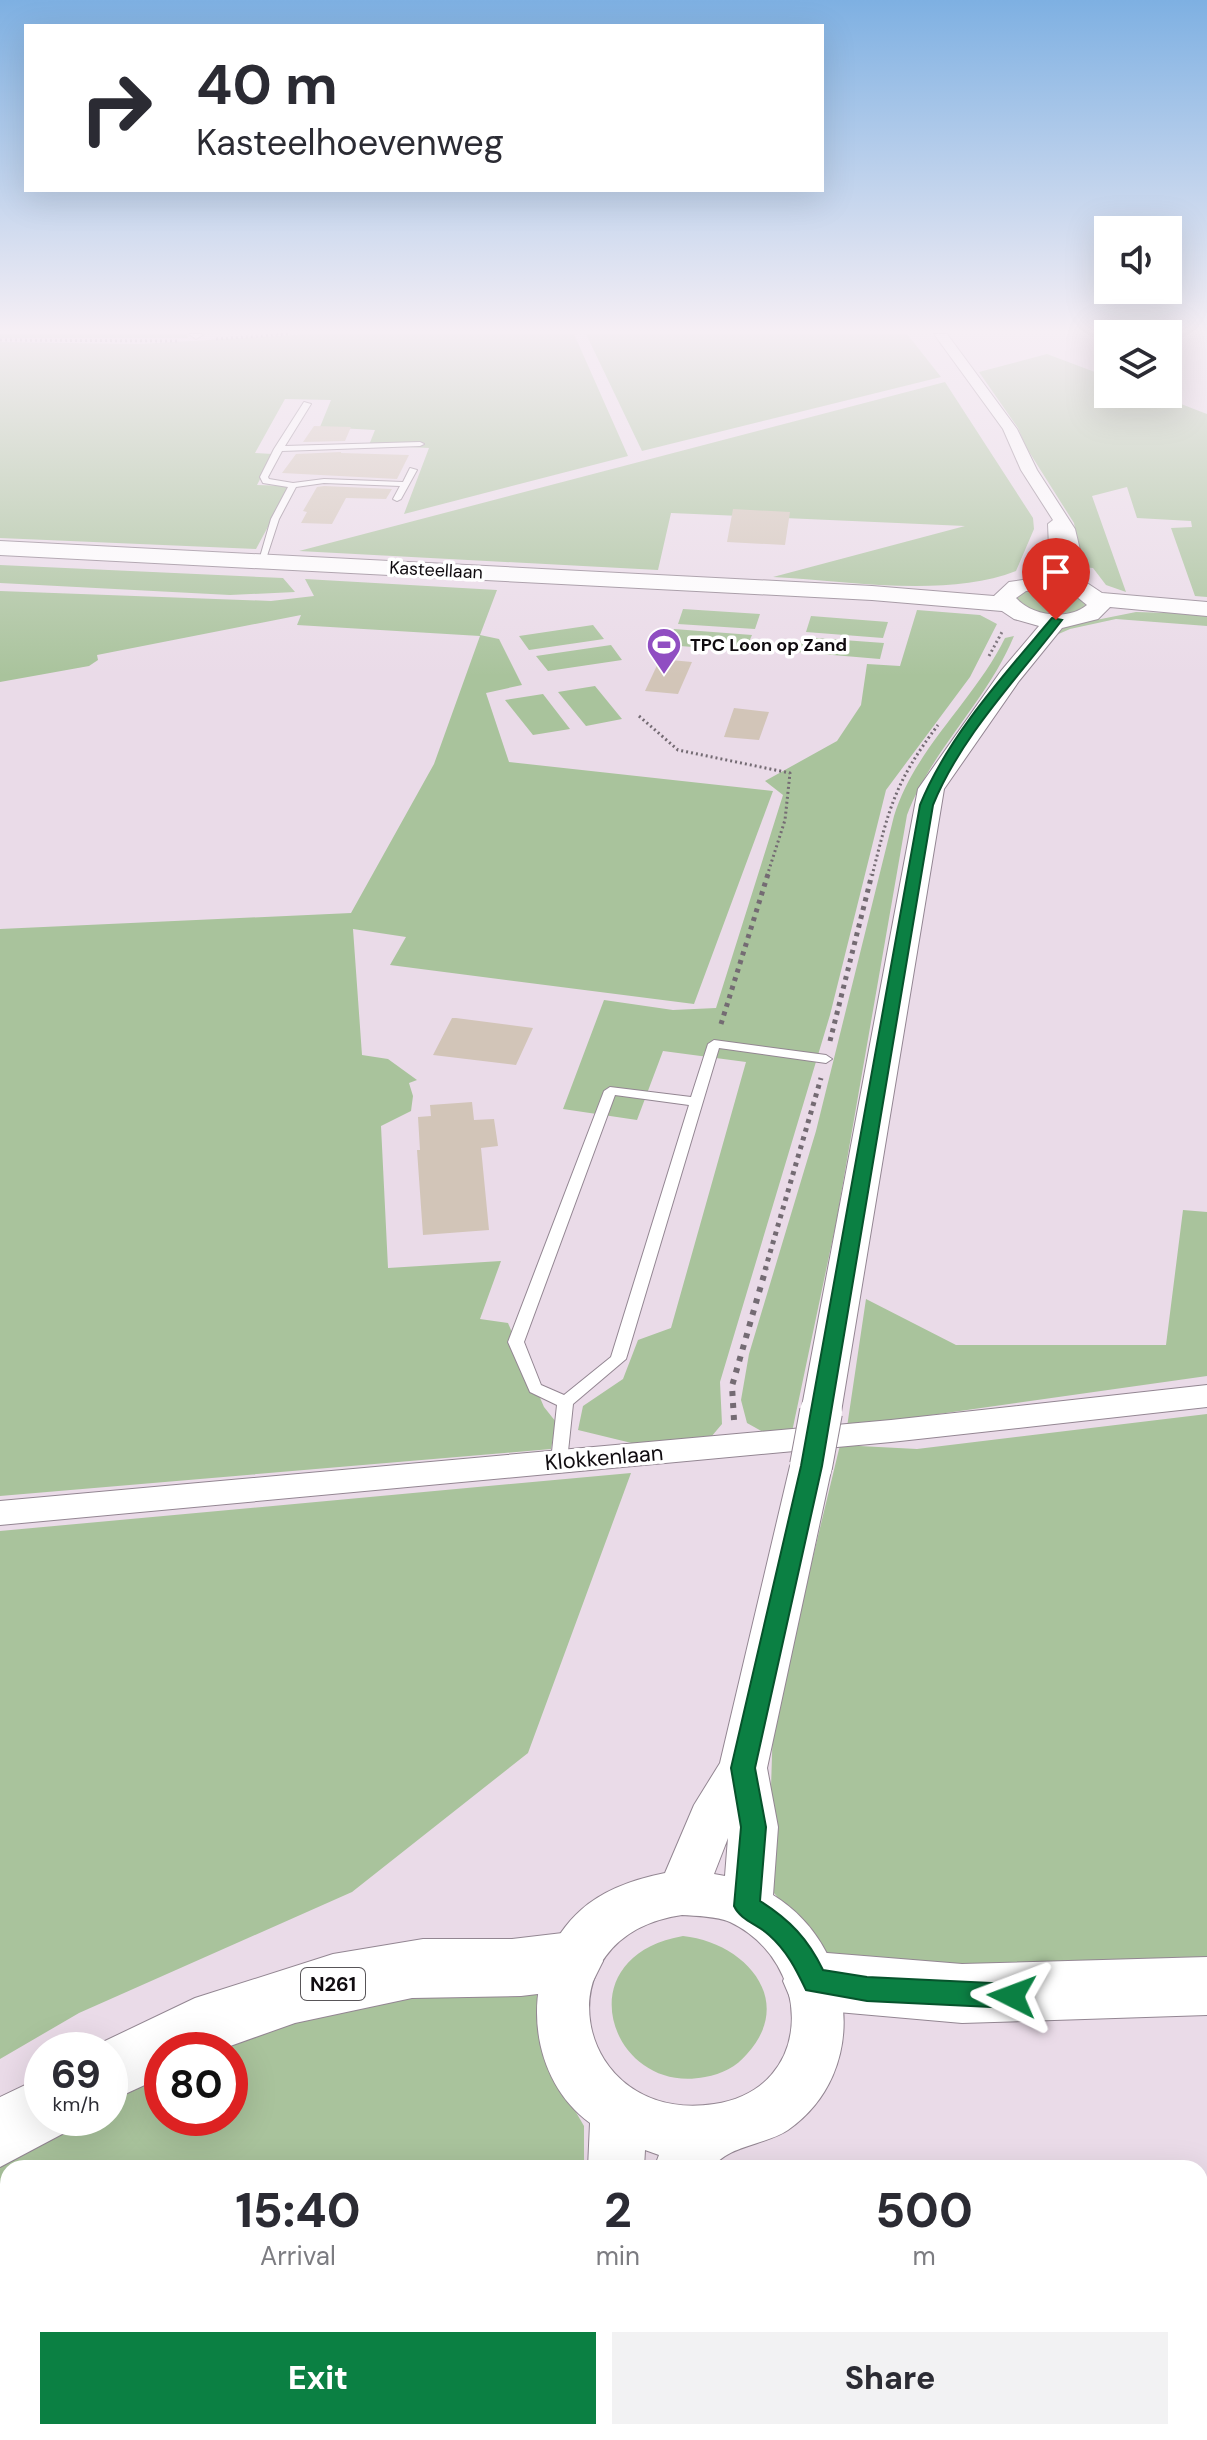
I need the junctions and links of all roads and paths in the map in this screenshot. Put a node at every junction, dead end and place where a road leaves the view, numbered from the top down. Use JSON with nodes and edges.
{"nodes":[{"id":1,"x":310,"y":448,"type":"edge"},
{"id":2,"x":1019,"y":448,"type":"edge"},
{"id":3,"x":278,"y":449,"type":"joint"},
{"id":4,"x":413,"y":470,"type":"dead end"},
{"id":5,"x":406,"y":484,"type":"junction"},
{"id":6,"x":293,"y":485,"type":"junction"},
{"id":7,"x":397,"y":499,"type":"dead end"},
{"id":8,"x":1056,"y":512,"type":"junction"},
{"id":9,"x":0,"y":548,"type":"edge"},
{"id":10,"x":261,"y":562,"type":"junction"},
{"id":11,"x":1049,"y":583,"type":"junction"},
{"id":12,"x":1073,"y":586,"type":"junction"},
{"id":13,"x":1098,"y":603,"type":"junction"},
{"id":14,"x":1012,"y":605,"type":"junction"},
{"id":15,"x":1201,"y":608,"type":"edge"},
{"id":16,"x":1056,"y":620,"type":"junction"},
{"id":17,"x":1010,"y":676,"type":"junction"},
{"id":18,"x":639,"y":716,"type":"dead end"},
{"id":19,"x":714,"y":1044,"type":"junction"},
{"id":20,"x":826,"y":1059,"type":"joint"},
{"id":21,"x":696,"y":1102,"type":"junction"},
{"id":22,"x":1207,"y":1396,"type":"edge"},
{"id":23,"x":565,"y":1402,"type":"junction"},
{"id":24,"x":739,"y":1444,"type":"junction"},
{"id":25,"x":559,"y":1461,"type":"junction"},
{"id":26,"x":0,"y":1513,"type":"edge"},
{"id":27,"x":743,"y":1768,"type":"junction"},
{"id":28,"x":682,"y":1893,"type":"junction"},
{"id":29,"x":747,"y":1906,"type":"junction"},
{"id":30,"x":571,"y":1961,"type":"junction"},
{"id":31,"x":815,"y":1981,"type":"junction"},
{"id":32,"x":1207,"y":1986,"type":"edge"},
{"id":33,"x":128,"y":2060,"type":"edge"},
{"id":34,"x":618,"y":2111,"type":"junction"},
{"id":35,"x":24,"y":2120,"type":"edge"},
{"id":36,"x":0,"y":2134,"type":"edge"},
{"id":37,"x":692,"y":2151,"type":"edge"},
{"id":38,"x":616,"y":2160,"type":"edge"}],
"edges":[{"from":1,"to":3,"type":"lane"},
{"from":2,"to":8,"type":"street"},
{"from":3,"to":6,"type":"lane"},
{"from":4,"to":5,"type":"lane"},
{"from":5,"to":6,"type":"lane"},
{"from":5,"to":7,"type":"lane"},
{"from":6,"to":10,"type":"lane"},
{"from":8,"to":11,"type":"street"},
{"from":8,"to":12,"type":"street"},
{"from":9,"to":10,"type":"street","name":"Kasteellaan"},
{"from":10,"to":14,"type":"street","name":"Kasteellaan"},
{"from":11,"to":12,"type":"street"},
{"from":11,"to":14,"type":"street"},
{"from":12,"to":13,"type":"street"},
{"from":13,"to":15,"type":"street"},
{"from":13,"to":16,"type":"street"},
{"from":14,"to":16,"type":"street","name":"Kasteellaan"},
{"from":14,"to":17,"type":"street"},
{"from":16,"to":17,"type":"street"},
{"from":17,"to":27,"type":"street","bridge":true},
{"from":18,"to":19,"type":"path"},
{"from":19,"to":20,"type":"lane"},
{"from":19,"to":21,"type":"lane"},
{"from":20,"to":24,"type":"path"},
{"from":21,"to":23,"type":"lane"},
{"from":21,"to":23,"type":"lane"},
{"from":22,"to":24,"type":"street","name":"Klokkenlaan"},
{"from":23,"to":25,"type":"lane"},
{"from":24,"to":25,"type":"street","name":"Klokkenlaan"},
{"from":25,"to":26,"type":"street","name":"Klokkenlaan"},
{"from":27,"to":28,"type":"street"},
{"from":27,"to":29,"type":"street"},
{"from":28,"to":29,"type":"street"},
{"from":28,"to":30,"type":"street"},
{"from":29,"to":31,"type":"street"},
{"from":30,"to":33,"type":"highway","number":"N261"},
{"from":30,"to":34,"type":"street"},
{"from":31,"to":32,"type":"highway"},
{"from":31,"to":37,"type":"street"},
{"from":34,"to":37,"type":"street"},
{"from":34,"to":38,"type":"street"},
{"from":35,"to":36,"type":"highway"}]}
